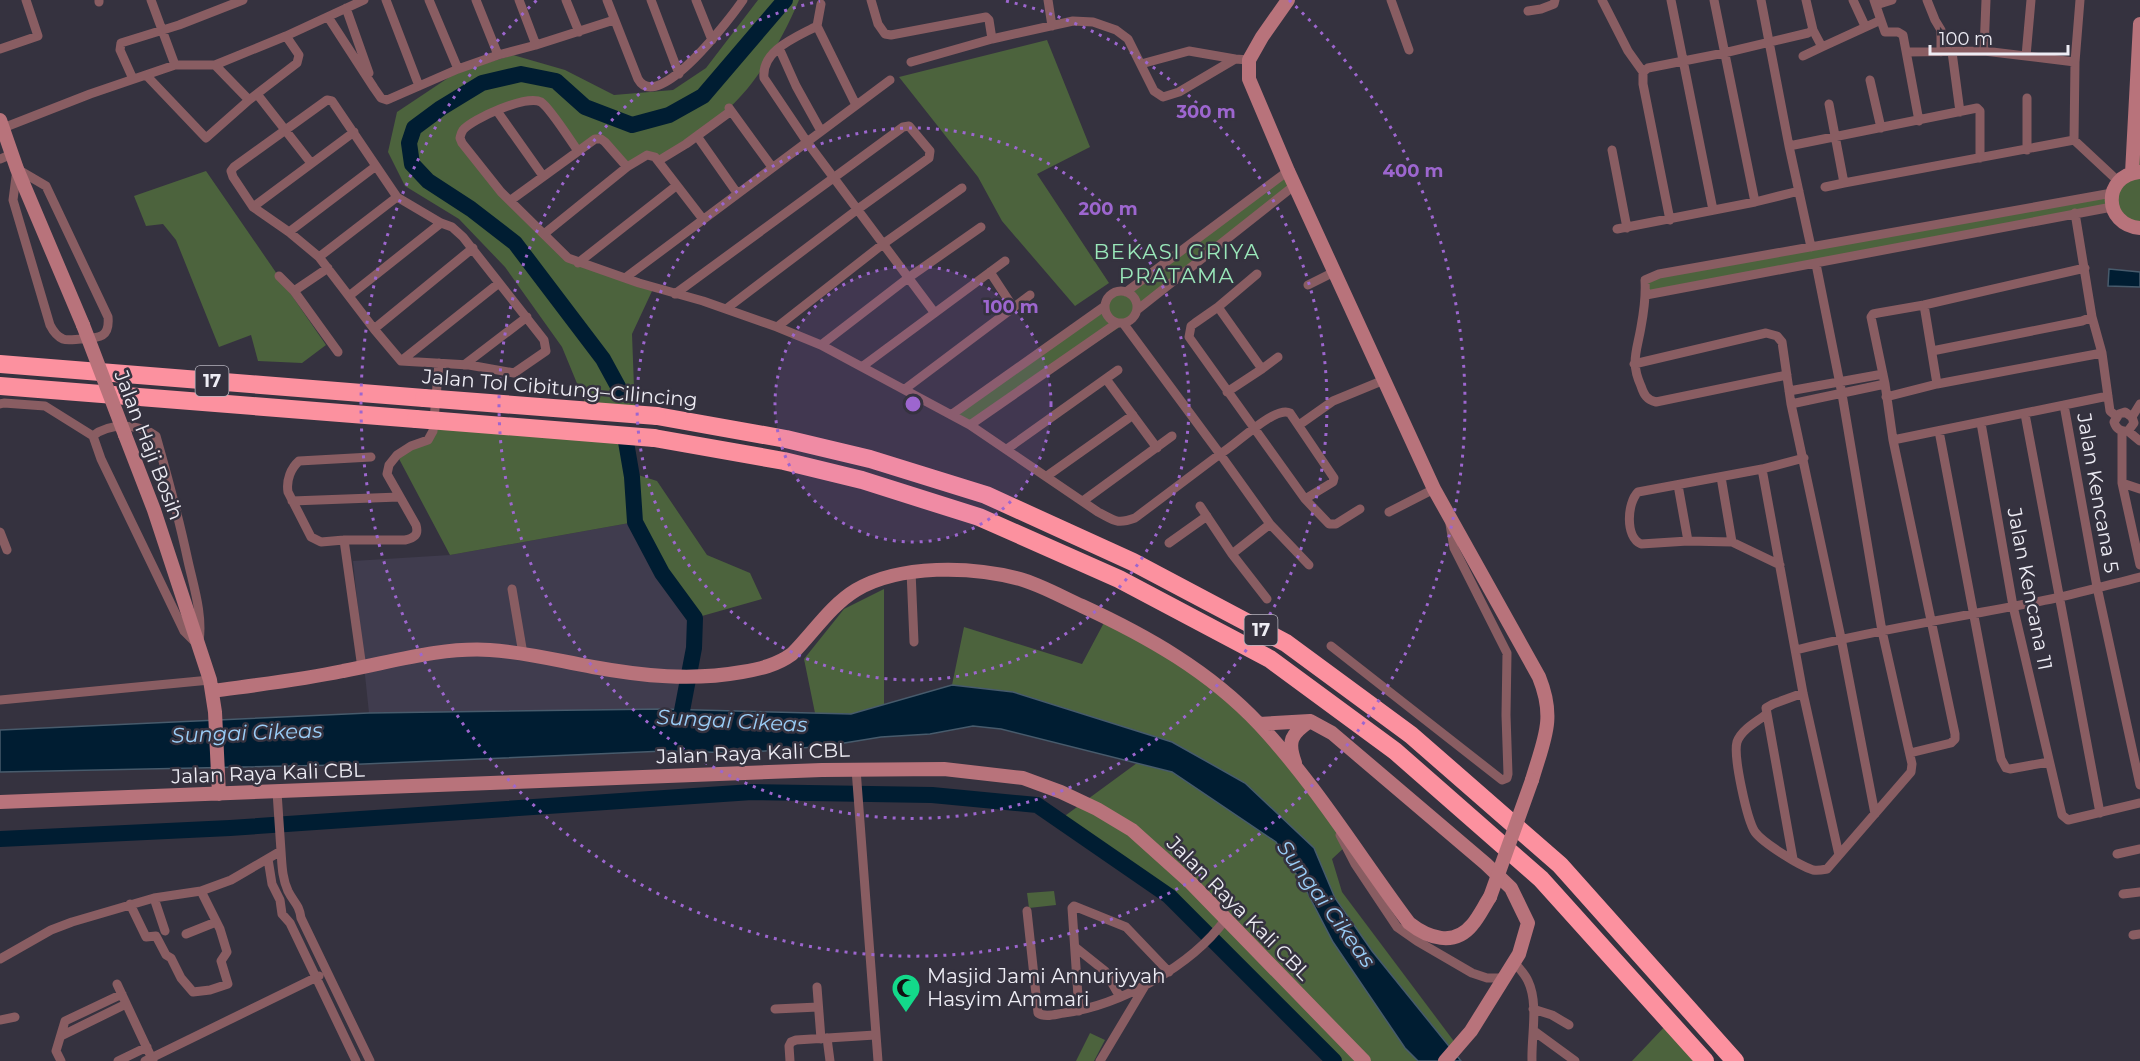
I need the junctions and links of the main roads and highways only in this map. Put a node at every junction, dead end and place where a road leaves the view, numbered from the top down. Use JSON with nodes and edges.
{"nodes":[{"id":1,"x":0,"y":364,"type":"edge"},
{"id":2,"x":0,"y":386,"type":"edge"},
{"id":3,"x":1705,"y":1061,"type":"edge"},
{"id":4,"x":1735,"y":1061,"type":"edge"}],
"edges":[{"from":1,"to":4,"type":"highway","name":"Jalan Tol Cibitung–Cilincing","number":"17","bridge":true},
{"from":2,"to":3,"type":"highway","number":"17","bridge":true}]}
